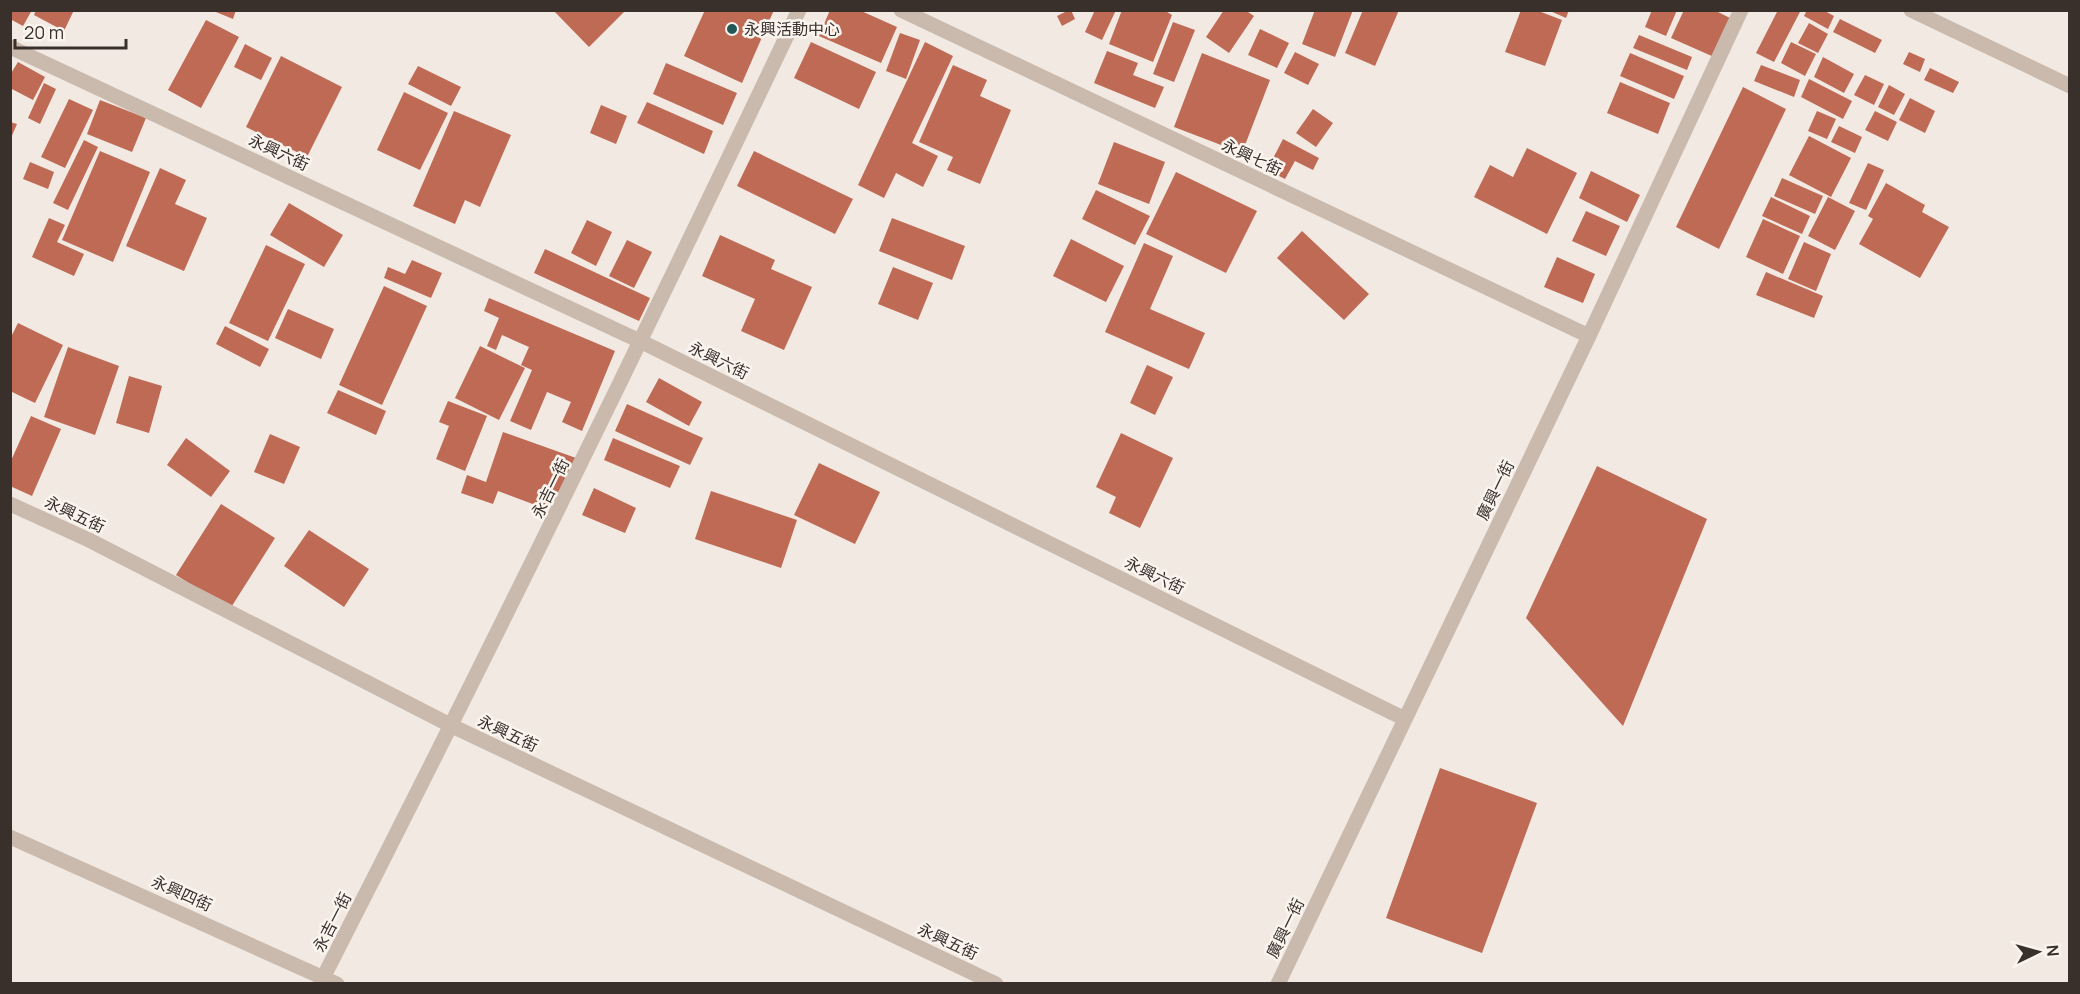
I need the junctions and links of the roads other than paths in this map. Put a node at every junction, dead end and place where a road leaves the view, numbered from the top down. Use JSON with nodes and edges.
{"nodes":[{"id":1,"x":799,"y":10,"type":"edge"},
{"id":2,"x":901,"y":10,"type":"edge"},
{"id":3,"x":1741,"y":10,"type":"edge"},
{"id":4,"x":1911,"y":10,"type":"edge"},
{"id":5,"x":10,"y":47,"type":"edge"},
{"id":6,"x":2070,"y":86,"type":"edge"},
{"id":7,"x":1589,"y":336,"type":"junction"},
{"id":8,"x":642,"y":342,"type":"junction"},
{"id":9,"x":10,"y":504,"type":"edge"},
{"id":10,"x":1406,"y":719,"type":"junction"},
{"id":11,"x":452,"y":726,"type":"junction"},
{"id":12,"x":10,"y":837,"type":"edge"},
{"id":13,"x":331,"y":980,"type":"edge"},
{"id":14,"x":996,"y":984,"type":"edge"},
{"id":15,"x":1278,"y":984,"type":"edge"}],
"edges":[{"from":1,"to":8,"type":"street","name":"永吉一街"},
{"from":2,"to":7,"type":"street","name":"永興七街"},
{"from":3,"to":7,"type":"street","name":"廣興一街"},
{"from":4,"to":6,"type":"street"},
{"from":5,"to":8,"type":"street","name":"永興六街"},
{"from":7,"to":10,"type":"street","name":"廣興一街"},
{"from":8,"to":10,"type":"street","name":"永興六街"},
{"from":8,"to":11,"type":"street","name":"永吉一街"},
{"from":9,"to":11,"type":"street","name":"永興五街"},
{"from":10,"to":15,"type":"street","name":"廣興一街"},
{"from":11,"to":13,"type":"street","name":"永吉一街"},
{"from":11,"to":14,"type":"street","name":"永興五街"},
{"from":12,"to":13,"type":"street","name":"永興四街"}]}
